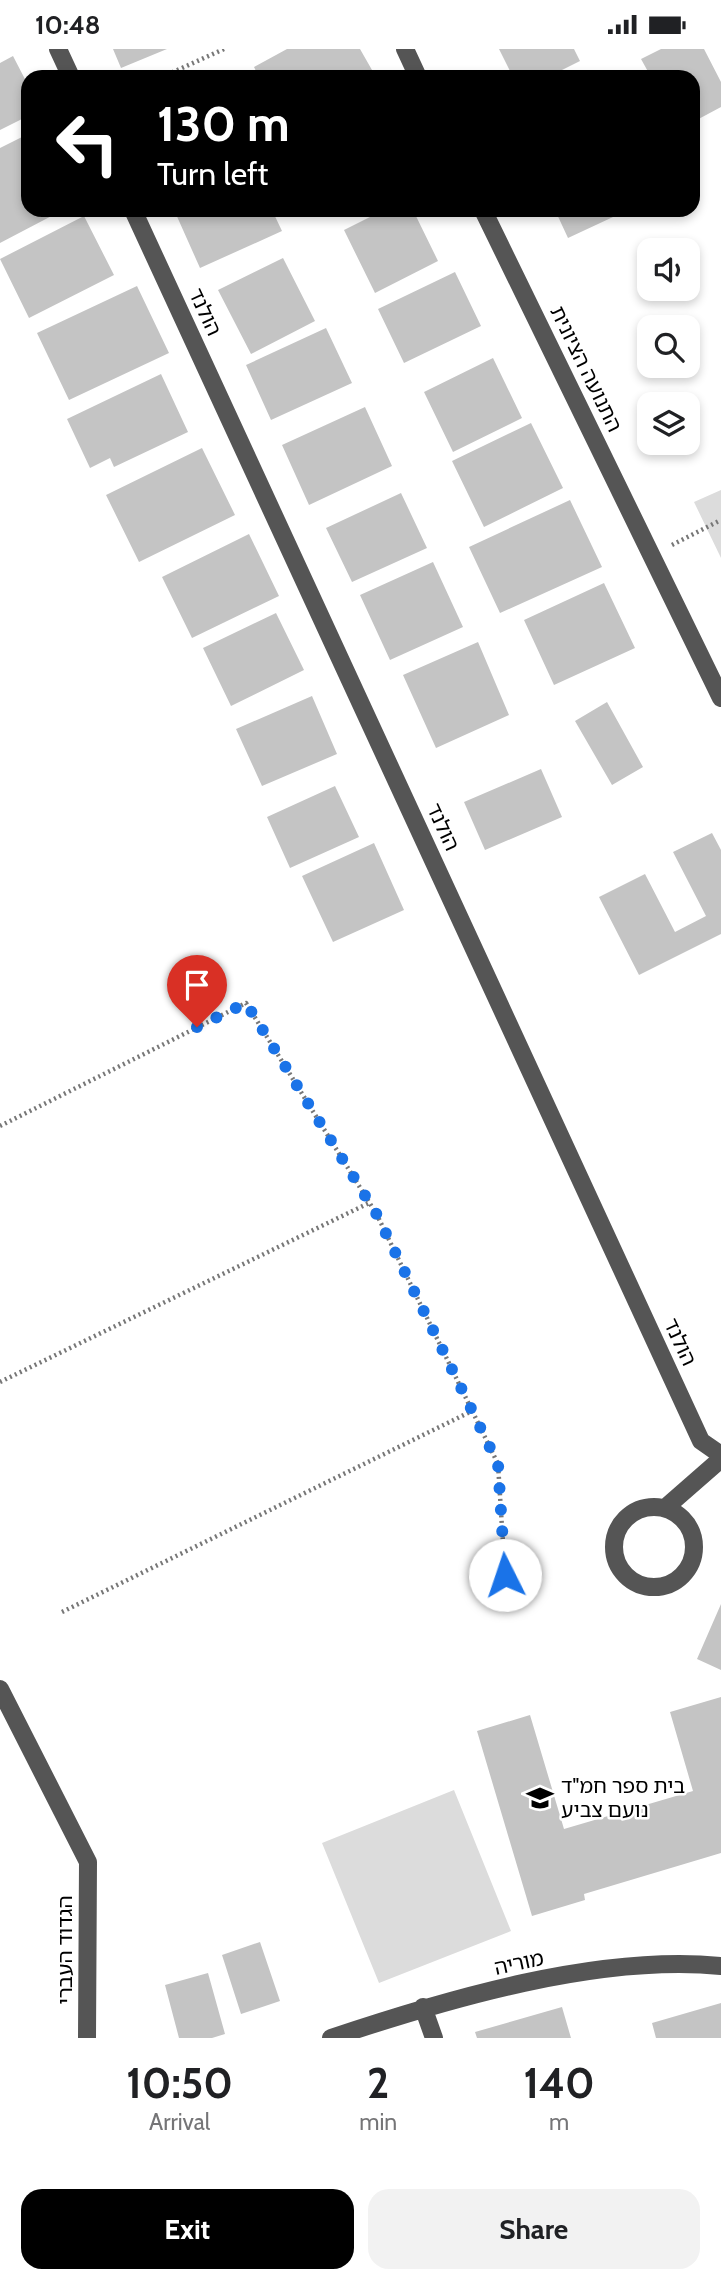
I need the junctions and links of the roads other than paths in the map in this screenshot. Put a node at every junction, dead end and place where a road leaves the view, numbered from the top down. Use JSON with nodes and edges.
{"nodes":[{"id":1,"x":58,"y":49,"type":"edge"},
{"id":2,"x":405,"y":49,"type":"edge"},
{"id":3,"x":68,"y":70,"type":"edge"},
{"id":4,"x":415,"y":70,"type":"edge"},
{"id":5,"x":135,"y":217,"type":"edge"},
{"id":6,"x":486,"y":217,"type":"edge"},
{"id":7,"x":721,"y":698,"type":"edge"},
{"id":8,"x":721,"y":1457,"type":"edge"},
{"id":9,"x":665,"y":1508,"type":"junction"},
{"id":10,"x":0,"y":1689,"type":"edge"},
{"id":11,"x":721,"y":1966,"type":"edge"},
{"id":12,"x":423,"y":2007,"type":"junction"},
{"id":13,"x":87,"y":2038,"type":"edge"},
{"id":14,"x":331,"y":2038,"type":"edge"},
{"id":15,"x":434,"y":2038,"type":"edge"}],
"edges":[{"from":1,"to":3,"type":"street"},
{"from":2,"to":4,"type":"street"},
{"from":5,"to":8,"type":"street","name":"הולנד"},
{"from":6,"to":7,"type":"street","name":"התנועה הציונית"},
{"from":8,"to":9,"type":"street"},
{"from":9,"to":9,"type":"street"},
{"from":10,"to":13,"type":"street","name":"הגדוד העברי"},
{"from":11,"to":12,"type":"street","name":"מוריה"},
{"from":12,"to":14,"type":"street","name":"מוריה"},
{"from":12,"to":15,"type":"street"}]}
